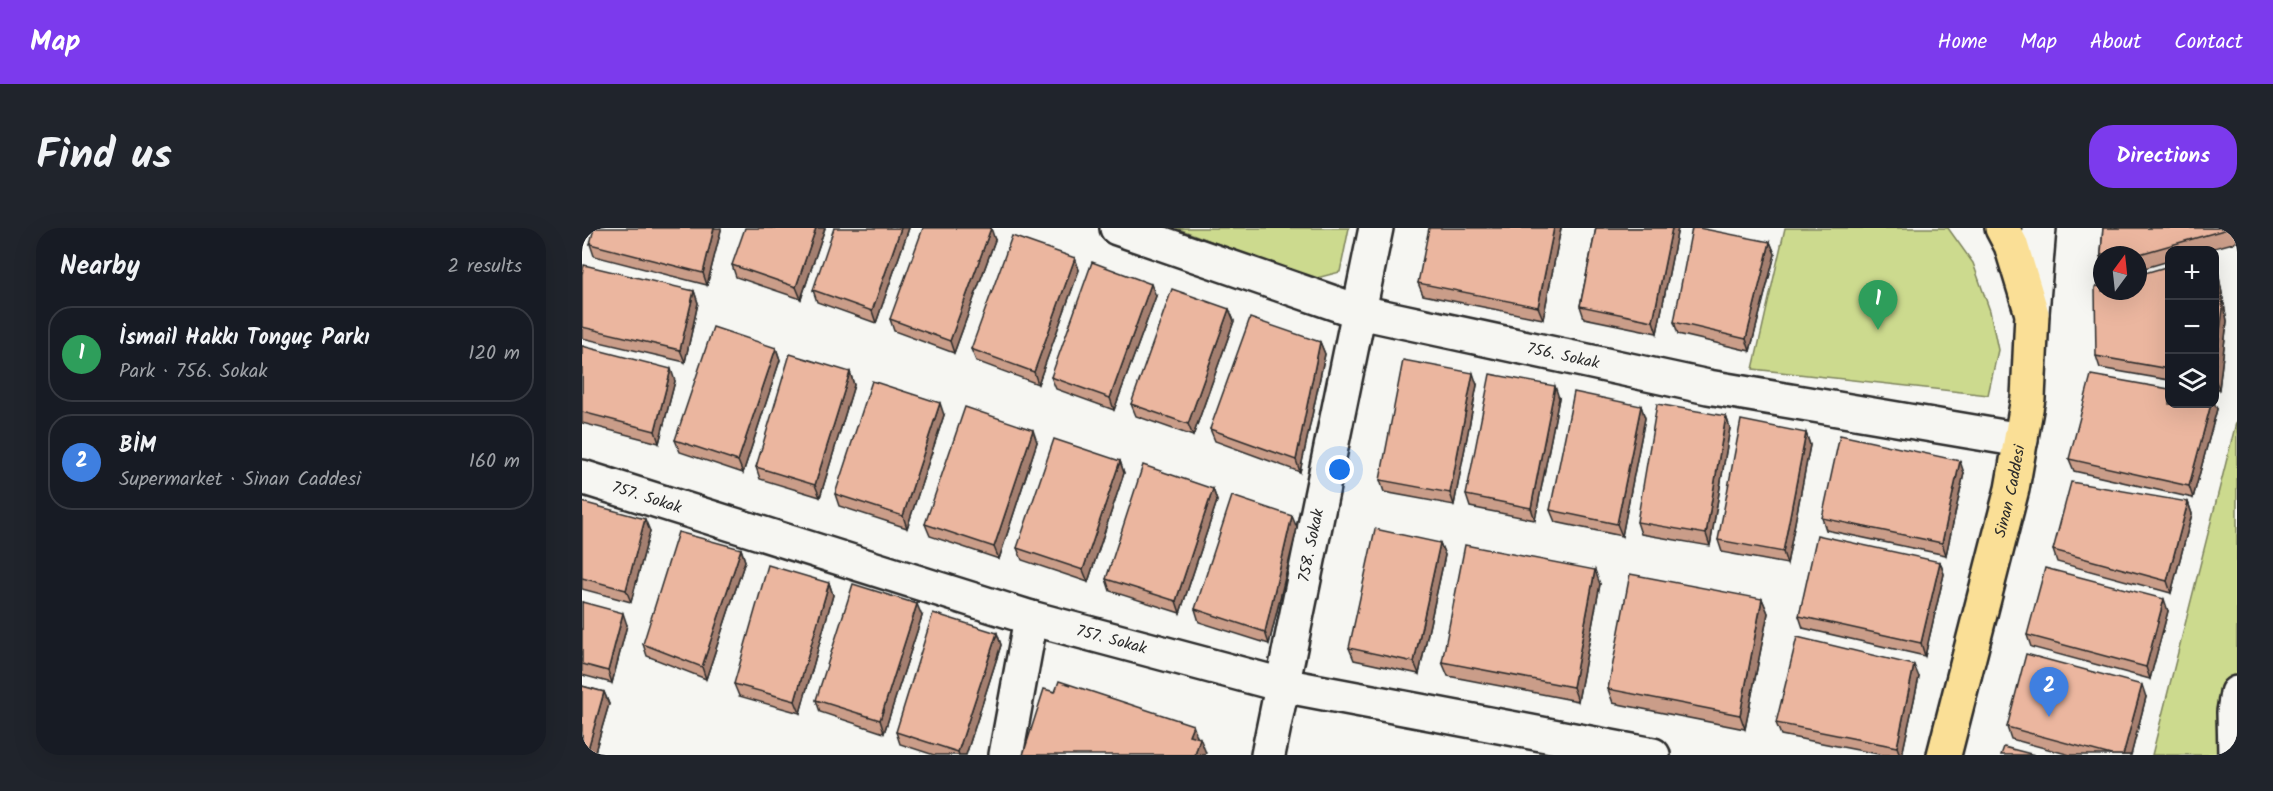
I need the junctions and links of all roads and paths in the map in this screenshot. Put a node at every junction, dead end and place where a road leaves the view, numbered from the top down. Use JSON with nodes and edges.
{"nodes":[{"id":1,"x":1117,"y":228,"type":"edge"},
{"id":2,"x":1376,"y":228,"type":"edge"},
{"id":3,"x":2002,"y":228,"type":"edge"},
{"id":4,"x":2039,"y":228,"type":"edge"},
{"id":5,"x":1360,"y":312,"type":"junction"},
{"id":6,"x":2032,"y":315,"type":"junction"},
{"id":7,"x":2021,"y":440,"type":"junction"},
{"id":8,"x":582,"y":477,"type":"edge"},
{"id":9,"x":1031,"y":618,"type":"junction"},
{"id":10,"x":1282,"y":685,"type":"junction"},
{"id":11,"x":2236,"y":706,"type":"edge"},
{"id":12,"x":1006,"y":755,"type":"edge"},
{"id":13,"x":1268,"y":755,"type":"edge"},
{"id":14,"x":1653,"y":755,"type":"edge"},
{"id":15,"x":1944,"y":755,"type":"edge"},
{"id":16,"x":2235,"y":755,"type":"edge"}],
"edges":[{"from":1,"to":5,"type":"street","name":"756. Sokak"},
{"from":2,"to":5,"type":"street","name":"758. Sokak"},
{"from":3,"to":6,"type":"main road","name":"Sinan Caddesi"},
{"from":4,"to":6,"type":"street"},
{"from":5,"to":7,"type":"street","name":"756. Sokak"},
{"from":5,"to":10,"type":"street","name":"758. Sokak"},
{"from":6,"to":7,"type":"main road","name":"Sinan Caddesi"},
{"from":7,"to":15,"type":"main road","name":"Sinan Caddesi"},
{"from":8,"to":9,"type":"street","name":"757. Sokak"},
{"from":9,"to":10,"type":"street","name":"757. Sokak"},
{"from":9,"to":12,"type":"street"},
{"from":10,"to":13,"type":"street","name":"758. Sokak"},
{"from":10,"to":14,"type":"street","name":"757. Sokak"},
{"from":11,"to":16,"type":"street"}]}
